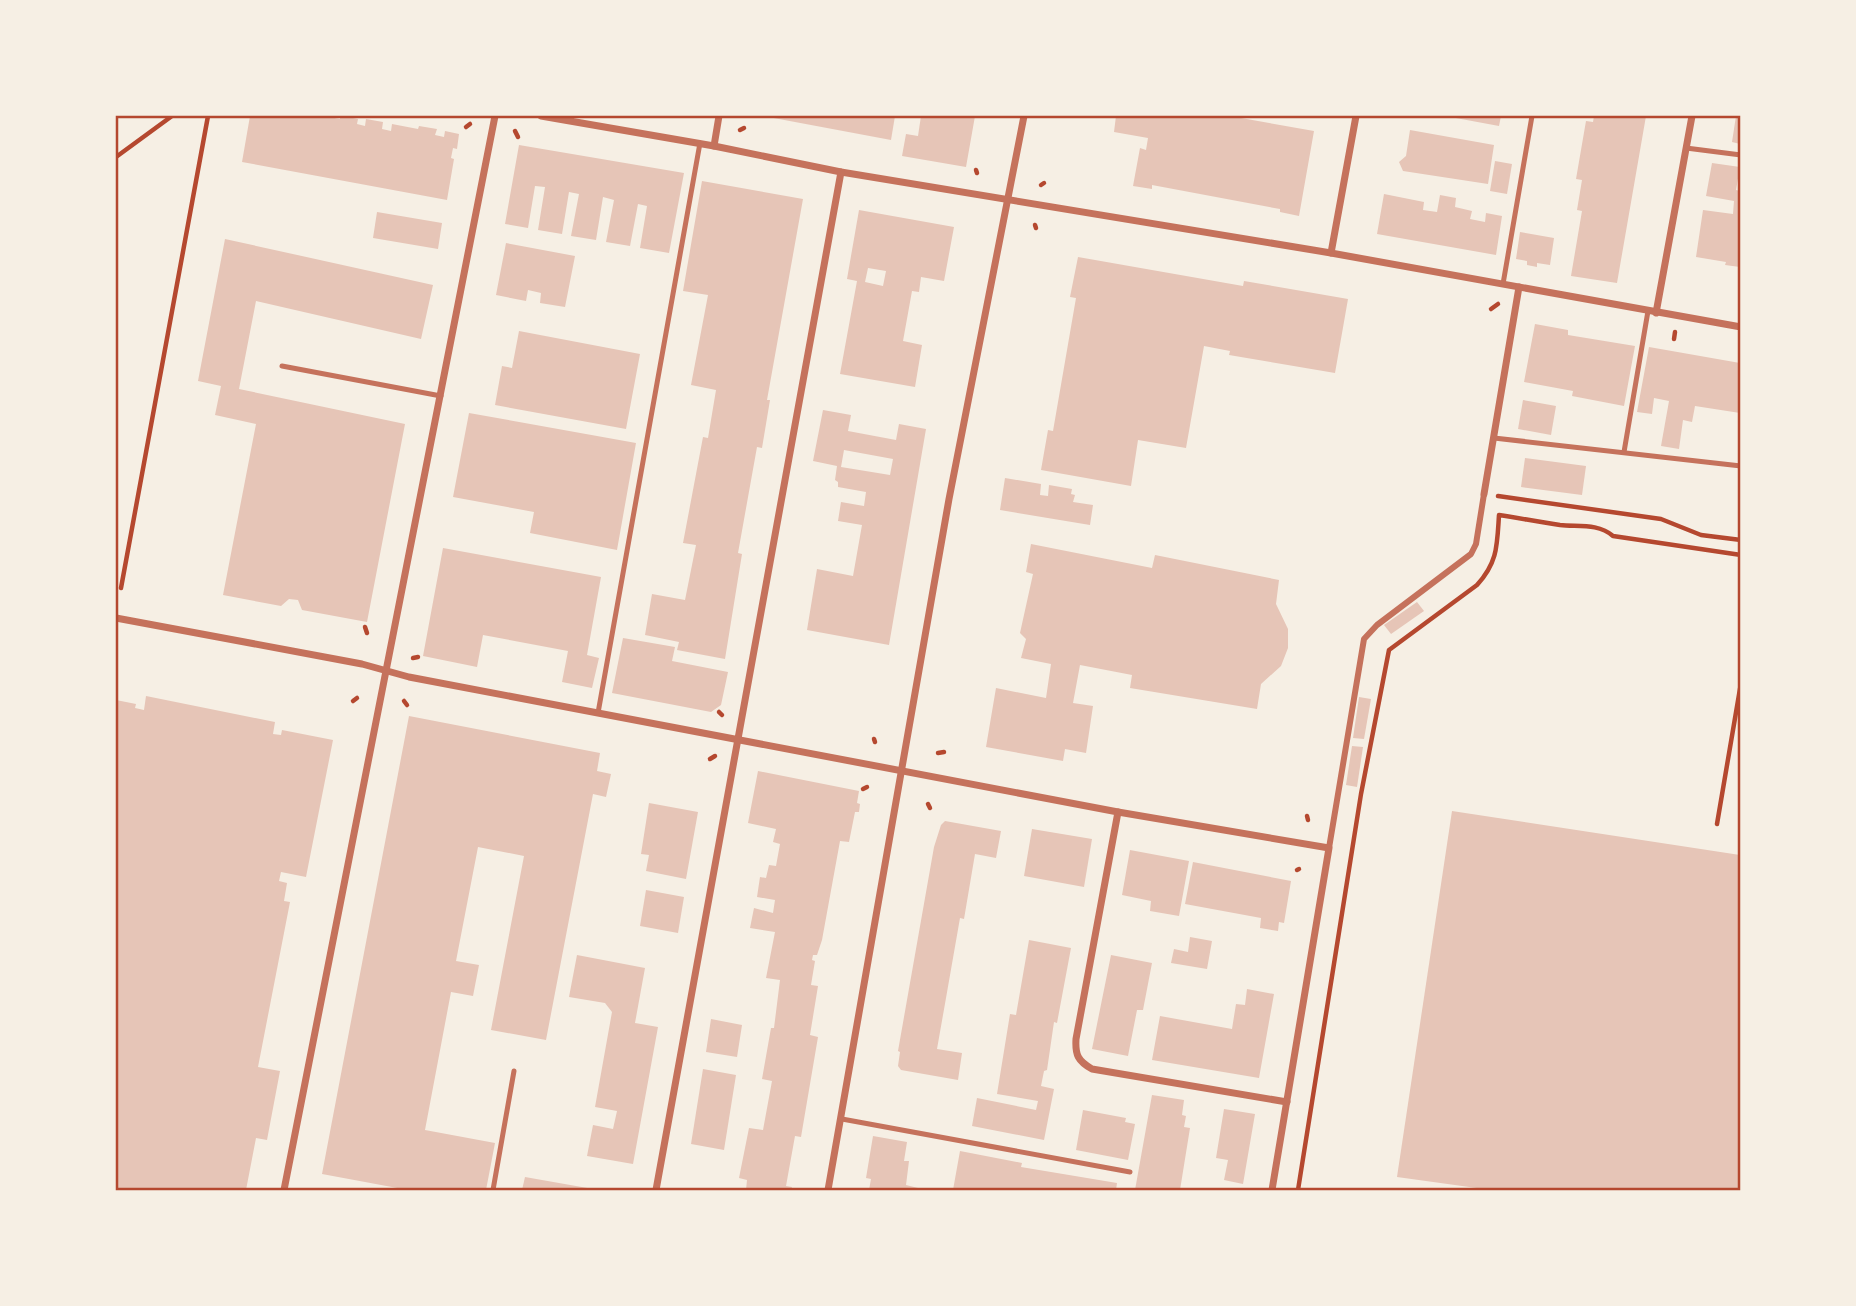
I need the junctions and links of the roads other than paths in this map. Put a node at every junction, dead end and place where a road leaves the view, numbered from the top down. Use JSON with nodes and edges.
{"nodes":[{"id":1,"x":495,"y":116,"type":"edge"},
{"id":2,"x":541,"y":116,"type":"edge"},
{"id":3,"x":719,"y":116,"type":"edge"},
{"id":4,"x":1024,"y":116,"type":"edge"},
{"id":5,"x":1356,"y":116,"type":"edge"},
{"id":6,"x":1532,"y":116,"type":"edge"},
{"id":7,"x":1692,"y":116,"type":"edge"},
{"id":8,"x":700,"y":144,"type":"junction"},
{"id":9,"x":714,"y":146,"type":"junction"},
{"id":10,"x":1686,"y":148,"type":"junction"},
{"id":11,"x":1741,"y":155,"type":"edge"},
{"id":12,"x":841,"y":172,"type":"junction"},
{"id":13,"x":1007,"y":199,"type":"junction"},
{"id":14,"x":1331,"y":253,"type":"junction"},
{"id":15,"x":1503,"y":284,"type":"junction"},
{"id":16,"x":1519,"y":287,"type":"junction"},
{"id":17,"x":1652,"y":312,"type":"junction"},
{"id":18,"x":1741,"y":327,"type":"edge"},
{"id":19,"x":282,"y":366,"type":"dead end"},
{"id":20,"x":441,"y":396,"type":"junction"},
{"id":21,"x":1494,"y":438,"type":"junction"},
{"id":22,"x":1624,"y":452,"type":"junction"},
{"id":23,"x":1741,"y":466,"type":"edge"},
{"id":24,"x":1485,"y":494,"type":"joint"},
{"id":25,"x":116,"y":618,"type":"edge"},
{"id":26,"x":385,"y":671,"type":"junction"},
{"id":27,"x":598,"y":713,"type":"junction"},
{"id":28,"x":737,"y":739,"type":"junction"},
{"id":29,"x":902,"y":771,"type":"junction"},
{"id":30,"x":1118,"y":812,"type":"junction"},
{"id":31,"x":1329,"y":848,"type":"junction"},
{"id":32,"x":514,"y":1071,"type":"dead end"},
{"id":33,"x":1287,"y":1101,"type":"junction"},
{"id":34,"x":842,"y":1119,"type":"junction"},
{"id":35,"x":1130,"y":1172,"type":"dead end"},
{"id":36,"x":284,"y":1191,"type":"edge"},
{"id":37,"x":493,"y":1191,"type":"edge"},
{"id":38,"x":656,"y":1191,"type":"edge"},
{"id":39,"x":828,"y":1191,"type":"edge"},
{"id":40,"x":1272,"y":1191,"type":"edge"}],
"edges":[{"from":1,"to":20,"type":"street"},
{"from":2,"to":8,"type":"street"},
{"from":3,"to":9,"type":"street"},
{"from":4,"to":13,"type":"street"},
{"from":5,"to":14,"type":"street"},
{"from":6,"to":15,"type":"lane"},
{"from":7,"to":10,"type":"street"},
{"from":8,"to":9,"type":"street"},
{"from":8,"to":27,"type":"lane"},
{"from":9,"to":12,"type":"street"},
{"from":10,"to":11,"type":"lane"},
{"from":10,"to":17,"type":"street"},
{"from":12,"to":13,"type":"street"},
{"from":12,"to":28,"type":"street"},
{"from":13,"to":14,"type":"street"},
{"from":13,"to":29,"type":"street"},
{"from":14,"to":15,"type":"street"},
{"from":15,"to":16,"type":"street"},
{"from":16,"to":17,"type":"street"},
{"from":16,"to":21,"type":"street"},
{"from":17,"to":18,"type":"street"},
{"from":17,"to":22,"type":"lane"},
{"from":19,"to":20,"type":"lane"},
{"from":20,"to":26,"type":"street"},
{"from":21,"to":22,"type":"lane"},
{"from":21,"to":24,"type":"street"},
{"from":22,"to":23,"type":"lane"},
{"from":24,"to":31,"type":"street"},
{"from":25,"to":26,"type":"street"},
{"from":26,"to":27,"type":"street"},
{"from":26,"to":36,"type":"street"},
{"from":27,"to":28,"type":"street"},
{"from":28,"to":29,"type":"street"},
{"from":28,"to":38,"type":"street"},
{"from":29,"to":30,"type":"street"},
{"from":29,"to":34,"type":"street"},
{"from":30,"to":31,"type":"street"},
{"from":30,"to":33,"type":"street"},
{"from":31,"to":33,"type":"street"},
{"from":32,"to":37,"type":"lane"},
{"from":33,"to":40,"type":"street"},
{"from":34,"to":35,"type":"lane"},
{"from":34,"to":39,"type":"street"}]}
